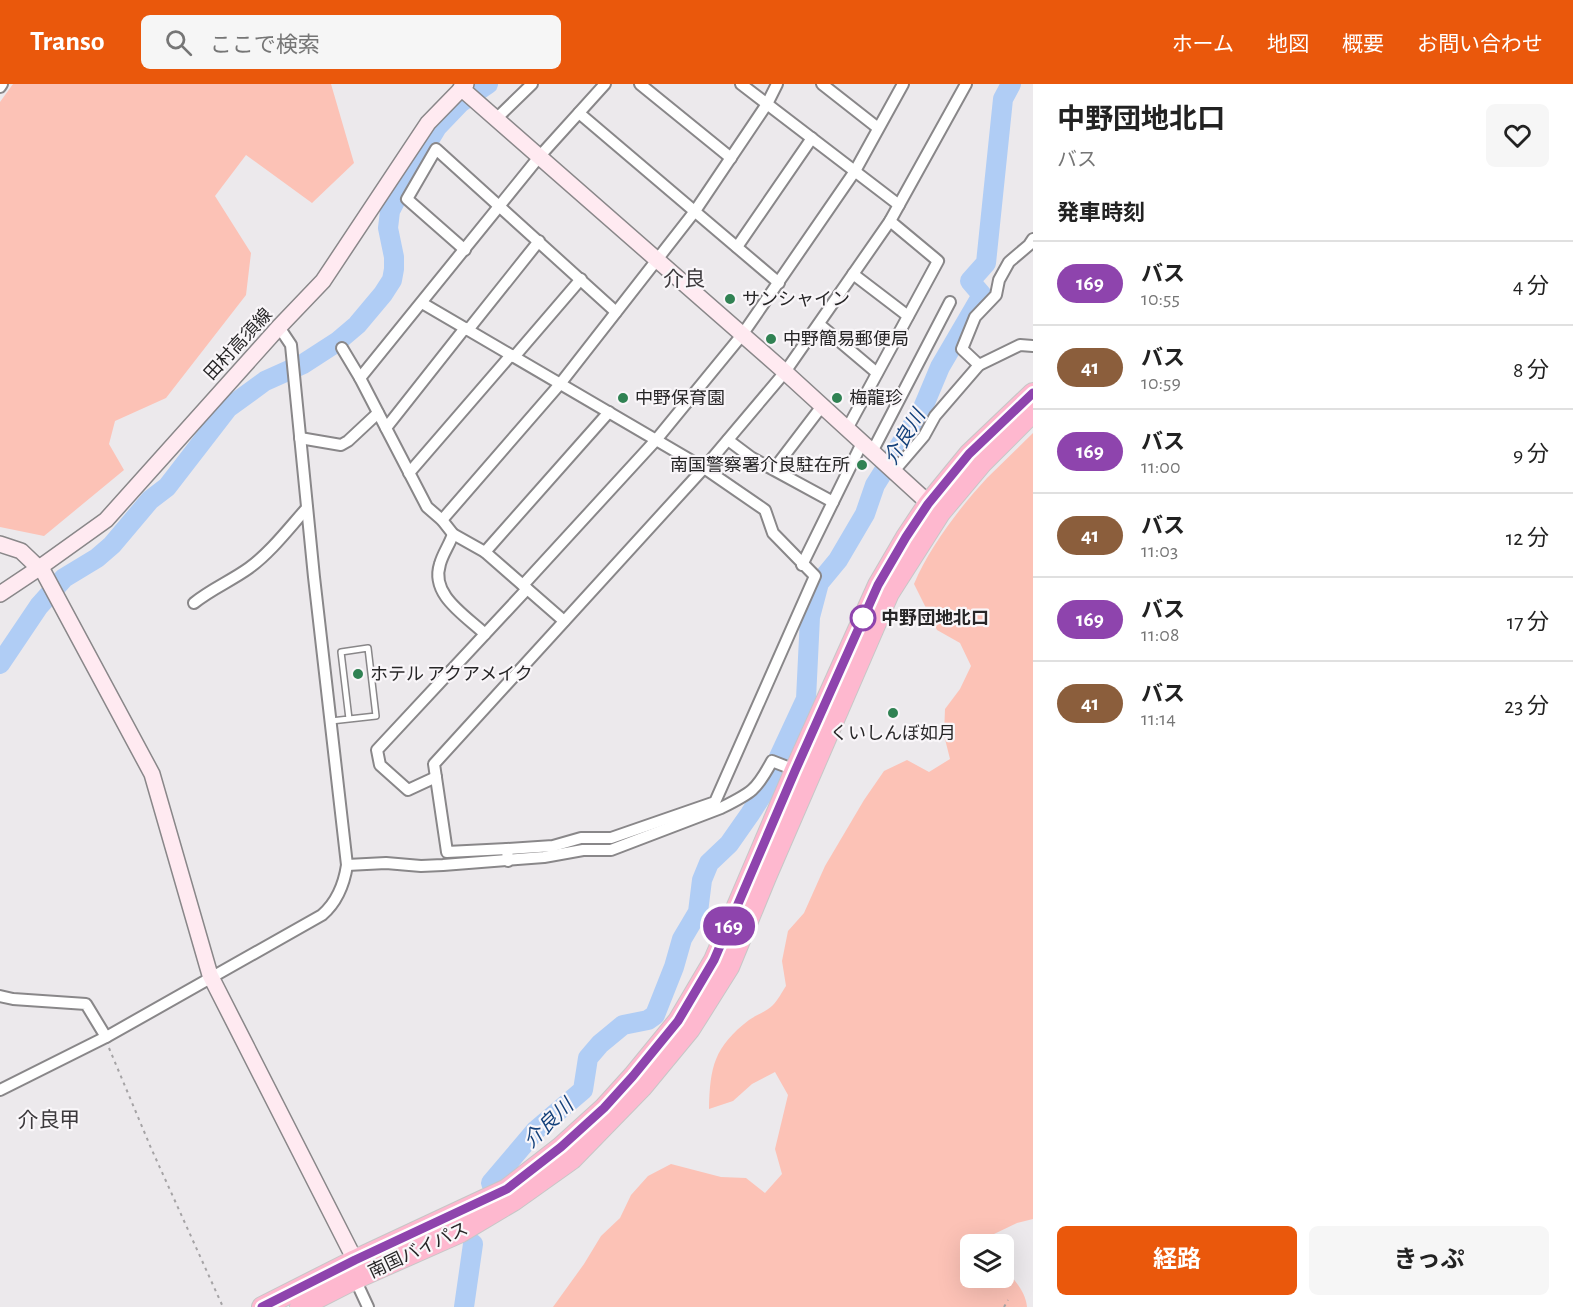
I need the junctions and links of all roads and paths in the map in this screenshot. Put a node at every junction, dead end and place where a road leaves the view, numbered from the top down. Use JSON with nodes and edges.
{"nodes":[{"id":1,"x":532,"y":84,"type":"edge"},
{"id":2,"x":605,"y":84,"type":"edge"},
{"id":3,"x":640,"y":84,"type":"edge"},
{"id":4,"x":741,"y":84,"type":"edge"},
{"id":5,"x":777,"y":84,"type":"edge"},
{"id":6,"x":822,"y":84,"type":"edge"},
{"id":7,"x":903,"y":84,"type":"edge"},
{"id":8,"x":966,"y":84,"type":"edge"},
{"id":9,"x":837,"y":89,"type":"edge"},
{"id":10,"x":467,"y":91,"type":"edge"},
{"id":11,"x":767,"y":104,"type":"junction"},
{"id":12,"x":579,"y":113,"type":"junction"},
{"id":13,"x":497,"y":118,"type":"junction"},
{"id":14,"x":878,"y":128,"type":"junction"},
{"id":15,"x":812,"y":138,"type":"junction"},
{"id":16,"x":538,"y":157,"type":"junction"},
{"id":17,"x":731,"y":158,"type":"junction"},
{"id":18,"x":855,"y":171,"type":"junction"},
{"id":19,"x":899,"y":204,"type":"junction"},
{"id":20,"x":500,"y":206,"type":"junction"},
{"id":21,"x":695,"y":211,"type":"junction"},
{"id":22,"x":890,"y":221,"type":"junction"},
{"id":23,"x":1033,"y":239,"type":"edge"},
{"id":24,"x":539,"y":241,"type":"junction"},
{"id":25,"x":737,"y":247,"type":"junction"},
{"id":26,"x":465,"y":250,"type":"junction"},
{"id":27,"x":657,"y":260,"type":"junction"},
{"id":28,"x":853,"y":274,"type":"junction"},
{"id":29,"x":581,"y":279,"type":"junction"},
{"id":30,"x":779,"y":283,"type":"junction"},
{"id":31,"x":950,"y":302,"type":"dead end"},
{"id":32,"x":422,"y":303,"type":"junction"},
{"id":33,"x":616,"y":312,"type":"junction"},
{"id":34,"x":908,"y":316,"type":"junction"},
{"id":35,"x":819,"y":324,"type":"junction"},
{"id":36,"x":279,"y":327,"type":"junction"},
{"id":37,"x":467,"y":329,"type":"junction"},
{"id":38,"x":742,"y":335,"type":"junction"},
{"id":39,"x":1033,"y":346,"type":"edge"},
{"id":40,"x":342,"y":348,"type":"dead end"},
{"id":41,"x":513,"y":356,"type":"junction"},
{"id":42,"x":979,"y":365,"type":"junction"},
{"id":43,"x":785,"y":372,"type":"junction"},
{"id":44,"x":877,"y":373,"type":"junction"},
{"id":45,"x":360,"y":378,"type":"junction"},
{"id":46,"x":560,"y":384,"type":"junction"},
{"id":47,"x":1033,"y":393,"type":"edge"},
{"id":48,"x":822,"y":406,"type":"junction"},
{"id":49,"x":609,"y":412,"type":"junction"},
{"id":50,"x":1033,"y":412,"type":"edge"},
{"id":51,"x":378,"y":413,"type":"junction"},
{"id":52,"x":386,"y":428,"type":"junction"},
{"id":53,"x":847,"y":429,"type":"junction"},
{"id":54,"x":300,"y":438,"type":"junction"},
{"id":55,"x":656,"y":440,"type":"junction"},
{"id":56,"x":728,"y":440,"type":"junction"},
{"id":57,"x":880,"y":459,"type":"junction"},
{"id":58,"x":704,"y":468,"type":"junction"},
{"id":59,"x":774,"y":469,"type":"junction"},
{"id":60,"x":410,"y":474,"type":"junction"},
{"id":61,"x":833,"y":502,"type":"junction"},
{"id":62,"x":307,"y":508,"type":"junction"},
{"id":63,"x":934,"y":508,"type":"junction"},
{"id":64,"x":442,"y":520,"type":"junction"},
{"id":65,"x":453,"y":534,"type":"junction"},
{"id":66,"x":0,"y":544,"type":"edge"},
{"id":67,"x":484,"y":552,"type":"junction"},
{"id":68,"x":802,"y":565,"type":"junction"},
{"id":69,"x":39,"y":568,"type":"junction"},
{"id":70,"x":525,"y":587,"type":"junction"},
{"id":71,"x":0,"y":594,"type":"edge"},
{"id":72,"x":194,"y":603,"type":"dead end"},
{"id":73,"x":564,"y":621,"type":"junction"},
{"id":74,"x":485,"y":634,"type":"junction"},
{"id":75,"x":349,"y":719,"type":"junction"},
{"id":76,"x":331,"y":722,"type":"junction"},
{"id":77,"x":795,"y":771,"type":"junction"},
{"id":78,"x":436,"y":777,"type":"junction"},
{"id":79,"x":507,"y":855,"type":"junction"},
{"id":80,"x":347,"y":865,"type":"junction"},
{"id":81,"x":211,"y":978,"type":"junction"},
{"id":82,"x":0,"y":996,"type":"edge"},
{"id":83,"x":105,"y":1037,"type":"junction"},
{"id":84,"x":0,"y":1090,"type":"edge"},
{"id":85,"x":355,"y":1270,"type":"junction"},
{"id":86,"x":1008,"y":1300,"type":"dead end"},
{"id":87,"x":224,"y":1307,"type":"edge"},
{"id":88,"x":262,"y":1307,"type":"edge"},
{"id":89,"x":300,"y":1307,"type":"edge"},
{"id":90,"x":368,"y":1307,"type":"edge"},
{"id":91,"x":1004,"y":1307,"type":"edge"}],
"edges":[{"from":1,"to":13,"type":"street"},
{"from":2,"to":12,"type":"street"},
{"from":3,"to":17,"type":"street"},
{"from":4,"to":11,"type":"street"},
{"from":5,"to":11,"type":"street"},
{"from":6,"to":9,"type":"street"},
{"from":7,"to":14,"type":"street"},
{"from":8,"to":19,"type":"street"},
{"from":9,"to":14,"type":"street"},
{"from":10,"to":13,"type":"street"},
{"from":10,"to":36,"type":"street","name":"田村高須線"},
{"from":11,"to":15,"type":"street"},
{"from":11,"to":17,"type":"street"},
{"from":12,"to":16,"type":"street"},
{"from":12,"to":21,"type":"street"},
{"from":13,"to":16,"type":"street"},
{"from":14,"to":18,"type":"street"},
{"from":15,"to":18,"type":"street"},
{"from":15,"to":25,"type":"street"},
{"from":16,"to":20,"type":"street"},
{"from":16,"to":27,"type":"street"},
{"from":17,"to":21,"type":"street"},
{"from":18,"to":19,"type":"street"},
{"from":18,"to":30,"type":"street"},
{"from":19,"to":22,"type":"street"},
{"from":20,"to":24,"type":"street"},
{"from":20,"to":26,"type":"street"},
{"from":20,"to":26,"type":"street"},
{"from":21,"to":25,"type":"street"},
{"from":21,"to":27,"type":"street"},
{"from":22,"to":28,"type":"street"},
{"from":22,"to":34,"type":"street"},
{"from":23,"to":42,"type":"street"},
{"from":24,"to":29,"type":"street"},
{"from":24,"to":37,"type":"street"},
{"from":25,"to":30,"type":"street"},
{"from":26,"to":32,"type":"street"},
{"from":27,"to":33,"type":"street"},
{"from":27,"to":38,"type":"street"},
{"from":28,"to":34,"type":"street"},
{"from":28,"to":35,"type":"street"},
{"from":29,"to":33,"type":"street"},
{"from":29,"to":41,"type":"street"},
{"from":30,"to":38,"type":"street"},
{"from":31,"to":57,"type":"street"},
{"from":32,"to":37,"type":"street"},
{"from":32,"to":45,"type":"street"},
{"from":33,"to":46,"type":"street"},
{"from":34,"to":44,"type":"street"},
{"from":35,"to":43,"type":"street"},
{"from":35,"to":44,"type":"street"},
{"from":36,"to":54,"type":"street"},
{"from":36,"to":69,"type":"street","name":"田村高須線"},
{"from":37,"to":41,"type":"street"},
{"from":37,"to":52,"type":"street"},
{"from":38,"to":43,"type":"street"},
{"from":38,"to":55,"type":"street"},
{"from":39,"to":42,"type":"street"},
{"from":40,"to":45,"type":"street"},
{"from":41,"to":46,"type":"street"},
{"from":41,"to":60,"type":"street"},
{"from":42,"to":57,"type":"street"},
{"from":43,"to":48,"type":"street"},
{"from":43,"to":56,"type":"street"},
{"from":44,"to":53,"type":"street"},
{"from":45,"to":51,"type":"street"},
{"from":46,"to":49,"type":"street"},
{"from":46,"to":64,"type":"street"},
{"from":47,"to":63,"type":"highway","name":"南国バイパス"},
{"from":48,"to":53,"type":"street"},
{"from":48,"to":59,"type":"street"},
{"from":49,"to":55,"type":"street"},
{"from":49,"to":67,"type":"street"},
{"from":50,"to":63,"type":"highway","name":"南国バイパス"},
{"from":51,"to":52,"type":"street"},
{"from":51,"to":54,"type":"street"},
{"from":52,"to":60,"type":"street"},
{"from":53,"to":57,"type":"street"},
{"from":54,"to":62,"type":"street"},
{"from":55,"to":58,"type":"street"},
{"from":55,"to":70,"type":"street"},
{"from":56,"to":58,"type":"street"},
{"from":56,"to":59,"type":"street"},
{"from":57,"to":61,"type":"street"},
{"from":57,"to":63,"type":"street"},
{"from":58,"to":68,"type":"street"},
{"from":58,"to":73,"type":"street"},
{"from":59,"to":61,"type":"street"},
{"from":60,"to":64,"type":"street"},
{"from":61,"to":68,"type":"street"},
{"from":62,"to":72,"type":"street"},
{"from":62,"to":76,"type":"street"},
{"from":63,"to":77,"type":"highway","name":"南国バイパス"},
{"from":63,"to":85,"type":"highway","name":"南国バイパス"},
{"from":64,"to":65,"type":"street"},
{"from":65,"to":67,"type":"street"},
{"from":65,"to":74,"type":"street"},
{"from":66,"to":69,"type":"street"},
{"from":67,"to":70,"type":"street"},
{"from":68,"to":79,"type":"street"},
{"from":69,"to":71,"type":"street","name":"田村高須線"},
{"from":69,"to":81,"type":"street"},
{"from":70,"to":73,"type":"street"},
{"from":70,"to":74,"type":"street"},
{"from":73,"to":78,"type":"street"},
{"from":74,"to":78,"type":"street"},
{"from":75,"to":75,"type":"lane"},
{"from":75,"to":76,"type":"lane"},
{"from":76,"to":80,"type":"street"},
{"from":77,"to":79,"type":"street"},
{"from":77,"to":85,"type":"highway","name":"南国バイパス"},
{"from":78,"to":79,"type":"street"},
{"from":79,"to":80,"type":"street"},
{"from":80,"to":81,"type":"street"},
{"from":81,"to":83,"type":"street"},
{"from":81,"to":85,"type":"street"},
{"from":82,"to":83,"type":"street"},
{"from":83,"to":84,"type":"street"},
{"from":83,"to":87,"type":"path"},
{"from":85,"to":88,"type":"highway","name":"南国バイパス"},
{"from":85,"to":89,"type":"highway","name":"南国バイパス"},
{"from":85,"to":90,"type":"street"},
{"from":86,"to":91,"type":"path"}]}
